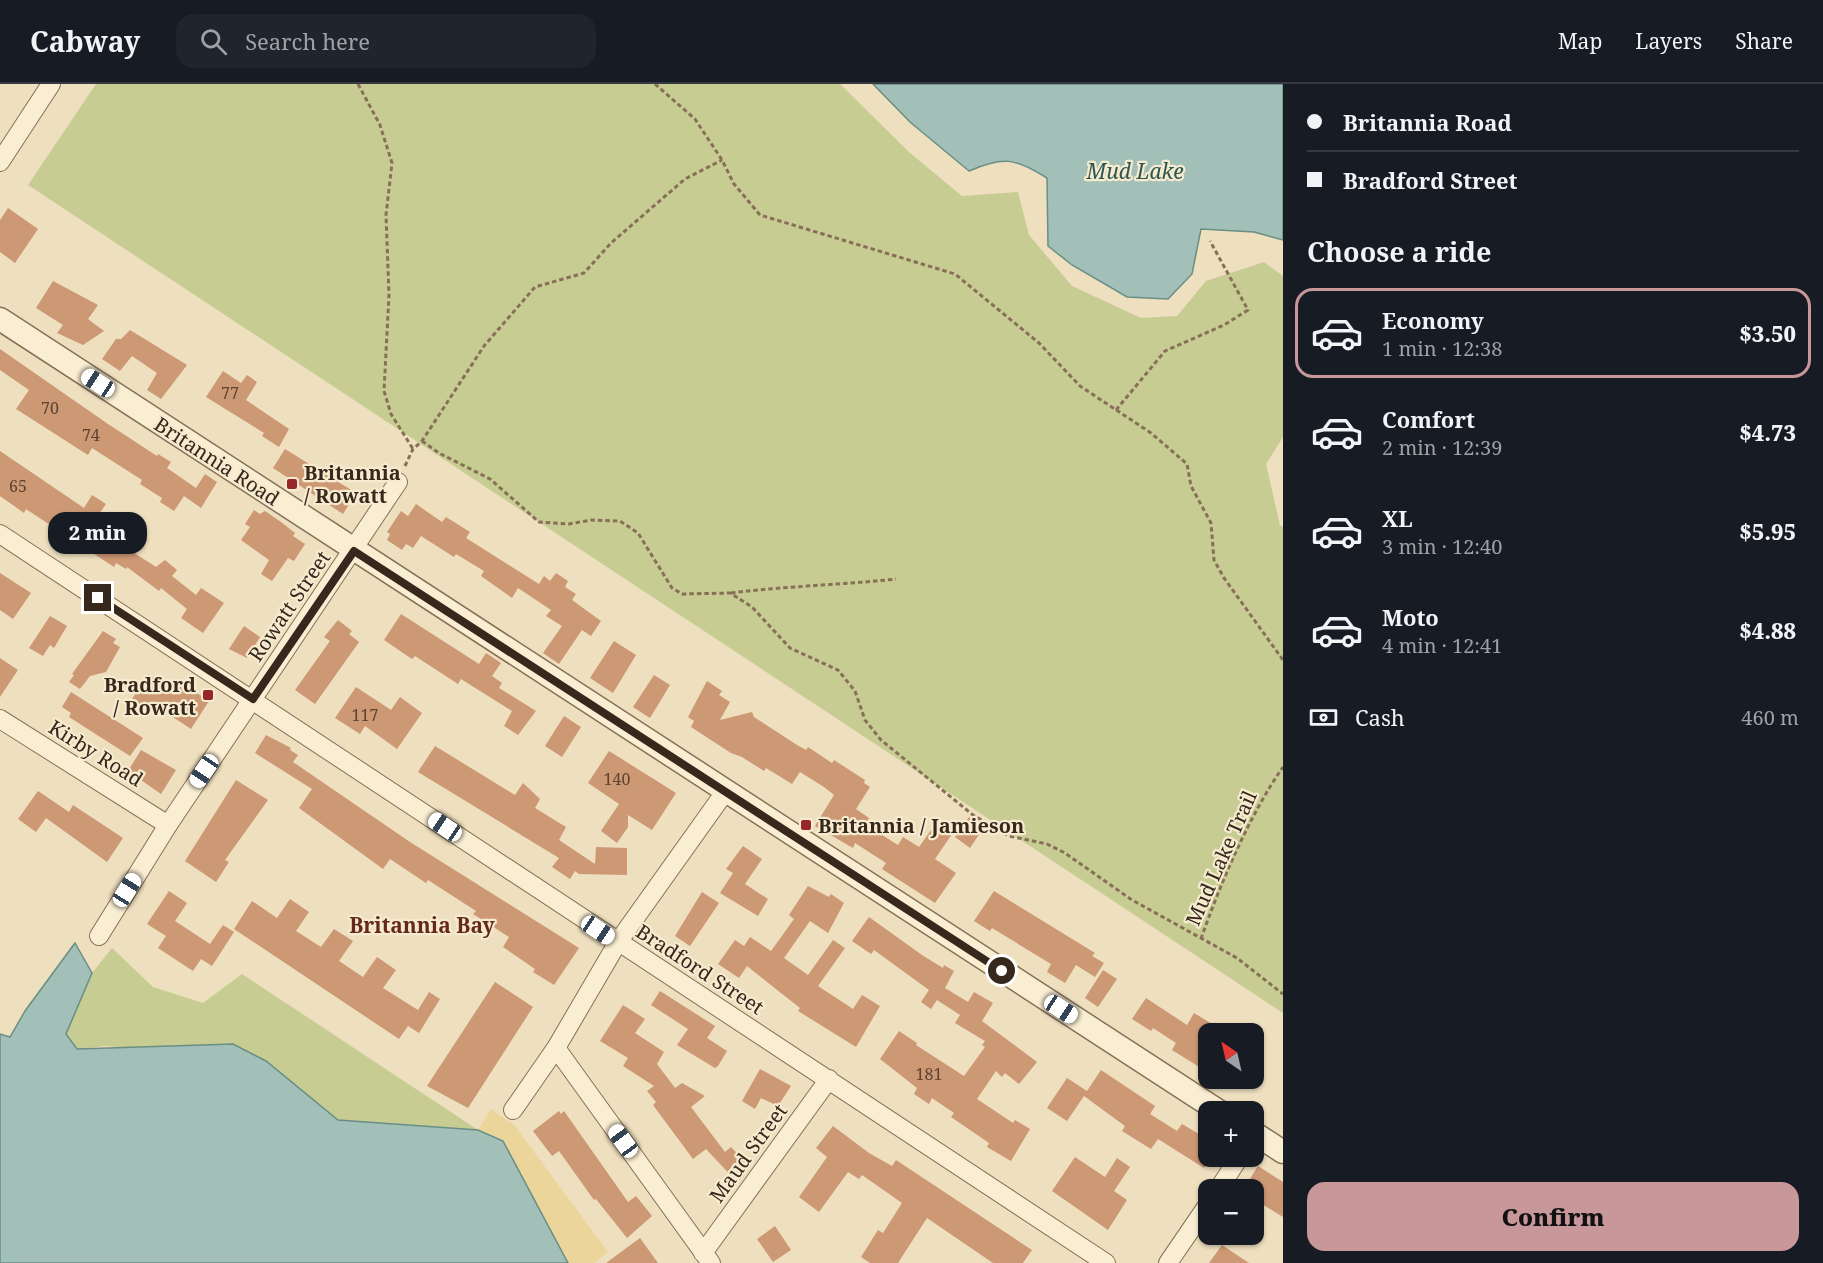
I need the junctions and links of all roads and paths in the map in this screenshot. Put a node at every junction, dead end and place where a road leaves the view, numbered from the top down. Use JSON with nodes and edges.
{"nodes":[{"id":1,"x":51,"y":84,"type":"edge"},
{"id":2,"x":358,"y":84,"type":"edge"},
{"id":3,"x":655,"y":84,"type":"edge"},
{"id":4,"x":722,"y":160,"type":"junction"},
{"id":5,"x":0,"y":162,"type":"edge"},
{"id":6,"x":1210,"y":241,"type":"dead end"},
{"id":7,"x":0,"y":319,"type":"edge"},
{"id":8,"x":1116,"y":410,"type":"junction"},
{"id":9,"x":422,"y":441,"type":"junction"},
{"id":10,"x":413,"y":449,"type":"junction"},
{"id":11,"x":398,"y":482,"type":"joint"},
{"id":12,"x":0,"y":534,"type":"edge"},
{"id":13,"x":354,"y":551,"type":"junction"},
{"id":14,"x":896,"y":579,"type":"dead end"},
{"id":15,"x":727,"y":594,"type":"junction"},
{"id":16,"x":1283,"y":660,"type":"edge"},
{"id":17,"x":253,"y":699,"type":"junction"},
{"id":18,"x":0,"y":719,"type":"edge"},
{"id":19,"x":1283,"y":767,"type":"edge"},
{"id":20,"x":725,"y":792,"type":"junction"},
{"id":21,"x":168,"y":825,"type":"junction"},
{"id":22,"x":99,"y":936,"type":"dead end"},
{"id":23,"x":1201,"y":939,"type":"junction"},
{"id":24,"x":618,"y":942,"type":"junction"},
{"id":25,"x":1283,"y":994,"type":"edge"},
{"id":26,"x":556,"y":1048,"type":"junction"},
{"id":27,"x":829,"y":1080,"type":"junction"},
{"id":28,"x":1203,"y":1101,"type":"edge"},
{"id":29,"x":513,"y":1110,"type":"dead end"},
{"id":30,"x":1264,"y":1140,"type":"edge"},
{"id":31,"x":1283,"y":1152,"type":"edge"},
{"id":32,"x":1198,"y":1219,"type":"edge"},
{"id":33,"x":707,"y":1258,"type":"edge"},
{"id":34,"x":1106,"y":1263,"type":"edge"},
{"id":35,"x":1168,"y":1263,"type":"edge"}],
"edges":[{"from":1,"to":5,"type":"street"},
{"from":2,"to":10,"type":"path"},
{"from":3,"to":4,"type":"path"},
{"from":4,"to":8,"type":"path"},
{"from":4,"to":9,"type":"path"},
{"from":6,"to":8,"type":"path"},
{"from":7,"to":13,"type":"street","name":"Britannia Road"},
{"from":8,"to":16,"type":"path"},
{"from":9,"to":10,"type":"path"},
{"from":9,"to":15,"type":"path"},
{"from":10,"to":11,"type":"path"},
{"from":11,"to":13,"type":"street","name":"Rowatt Street"},
{"from":12,"to":17,"type":"street","name":"Bradford Street"},
{"from":13,"to":17,"type":"street","name":"Rowatt Street"},
{"from":13,"to":20,"type":"street","name":"Britannia Road"},
{"from":14,"to":15,"type":"path"},
{"from":15,"to":23,"type":"path"},
{"from":17,"to":21,"type":"street","name":"Rowatt Street"},
{"from":17,"to":24,"type":"street","name":"Bradford Street"},
{"from":18,"to":21,"type":"street","name":"Kirby Road"},
{"from":19,"to":23,"type":"path","name":"Mud Lake Trail"},
{"from":20,"to":24,"type":"street"},
{"from":20,"to":28,"type":"street","name":"Britannia Road"},
{"from":21,"to":22,"type":"street","name":"Rowatt Street"},
{"from":23,"to":25,"type":"path","name":"Mud Lake Trail"},
{"from":24,"to":26,"type":"street"},
{"from":24,"to":27,"type":"street","name":"Bradford Street"},
{"from":26,"to":29,"type":"street"},
{"from":26,"to":33,"type":"street"},
{"from":27,"to":33,"type":"street","name":"Maud Street"},
{"from":27,"to":34,"type":"street","name":"Bradford Street"},
{"from":30,"to":31,"type":"street"},
{"from":32,"to":35,"type":"street"}]}
